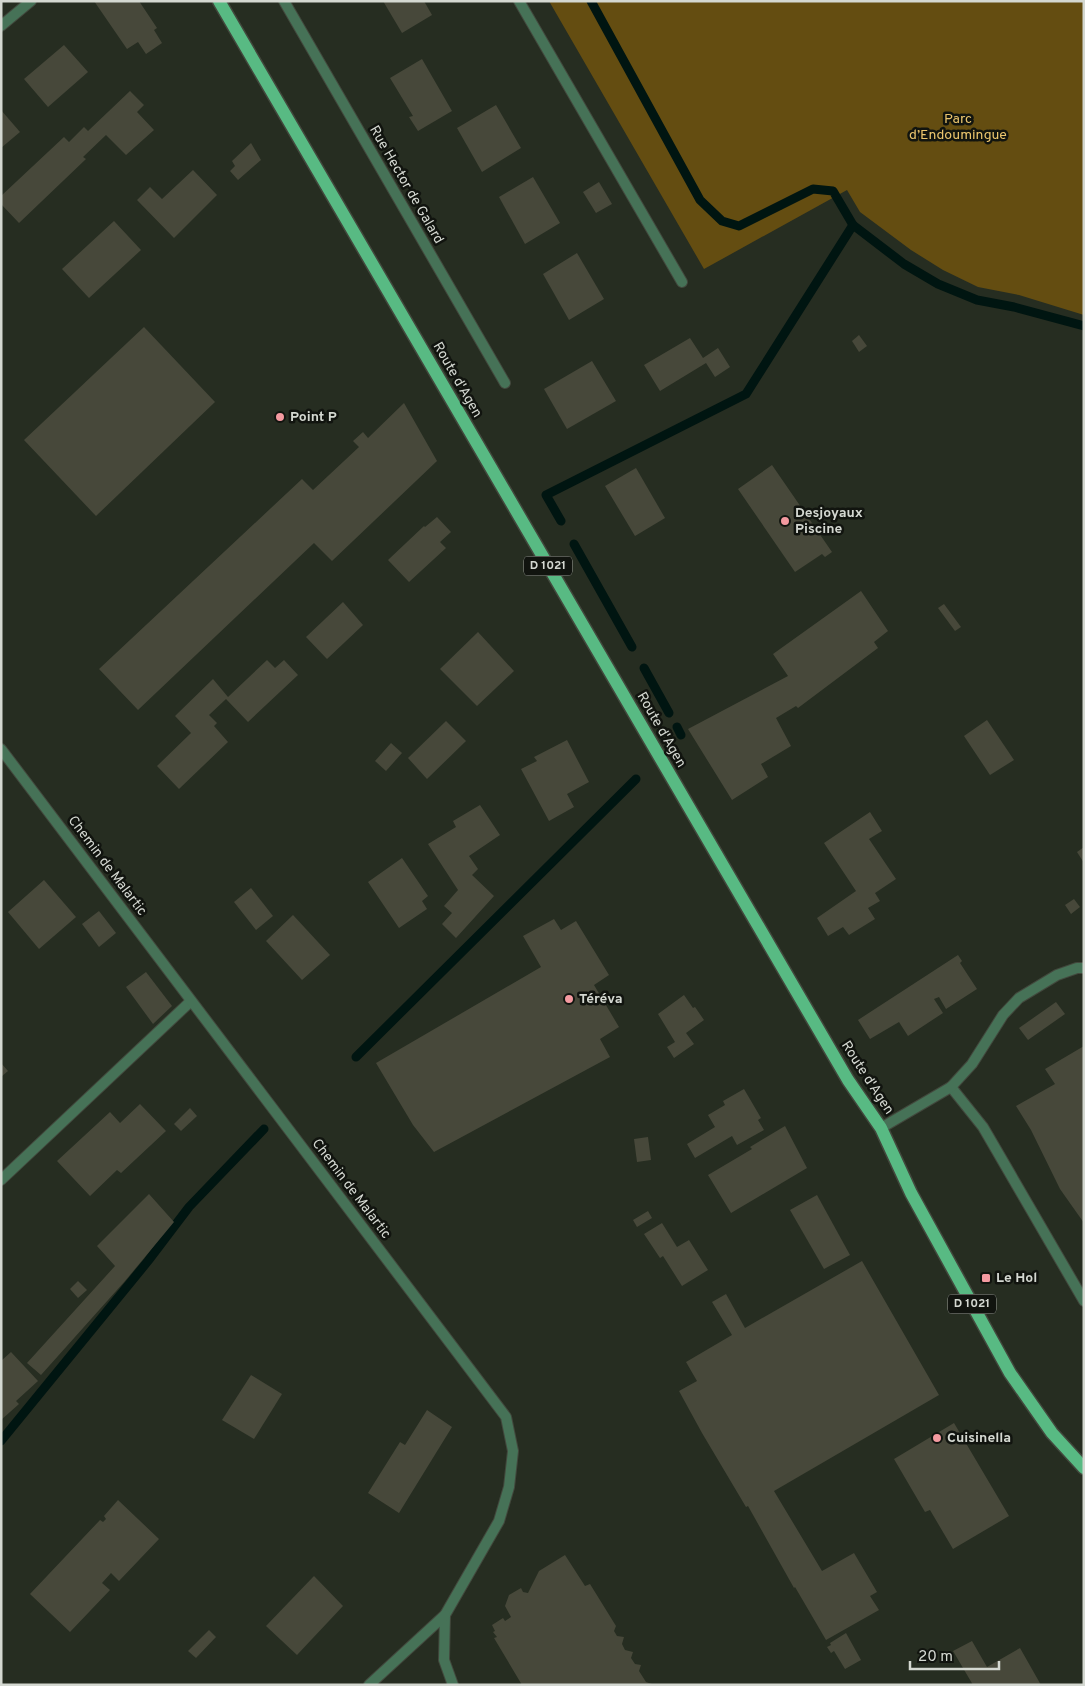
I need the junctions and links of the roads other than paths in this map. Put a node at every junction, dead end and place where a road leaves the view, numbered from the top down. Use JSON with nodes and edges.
{"nodes":[{"id":1,"x":30,"y":1,"type":"edge"},
{"id":2,"x":219,"y":1,"type":"edge"},
{"id":3,"x":284,"y":1,"type":"edge"},
{"id":4,"x":519,"y":1,"type":"edge"},
{"id":5,"x":1,"y":26,"type":"edge"},
{"id":6,"x":682,"y":282,"type":"dead end"},
{"id":7,"x":505,"y":383,"type":"dead end"},
{"id":8,"x":1,"y":749,"type":"edge"},
{"id":9,"x":1084,"y":968,"type":"edge"},
{"id":10,"x":192,"y":1001,"type":"junction"},
{"id":11,"x":951,"y":1087,"type":"junction"},
{"id":12,"x":881,"y":1128,"type":"junction"},
{"id":13,"x":1,"y":1180,"type":"edge"},
{"id":14,"x":1084,"y":1301,"type":"edge"},
{"id":15,"x":1084,"y":1468,"type":"edge"},
{"id":16,"x":445,"y":1615,"type":"junction"},
{"id":17,"x":369,"y":1685,"type":"edge"},
{"id":18,"x":454,"y":1685,"type":"edge"}],
"edges":[{"from":1,"to":5,"type":"street"},
{"from":2,"to":12,"type":"main road","name":"Route d'Agen","number":"D 1021"},
{"from":3,"to":7,"type":"street","name":"Rue Hector de Galard"},
{"from":4,"to":6,"type":"street"},
{"from":8,"to":10,"type":"street","name":"Chemin de Malartic"},
{"from":9,"to":11,"type":"street"},
{"from":10,"to":13,"type":"street"},
{"from":10,"to":16,"type":"street","name":"Chemin de Malartic"},
{"from":11,"to":12,"type":"street"},
{"from":11,"to":14,"type":"street"},
{"from":12,"to":15,"type":"main road","name":"Route d'Agen","number":"D 1021"},
{"from":16,"to":17,"type":"street"},
{"from":16,"to":18,"type":"street","name":"Chemin de Malartic"}]}
